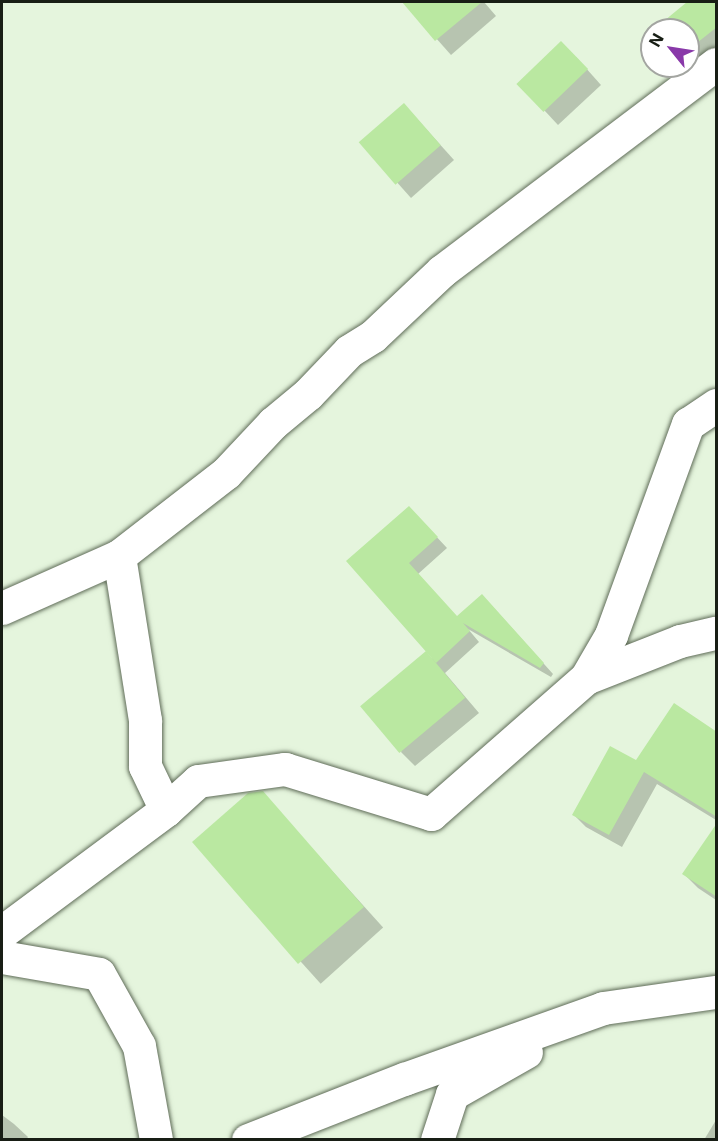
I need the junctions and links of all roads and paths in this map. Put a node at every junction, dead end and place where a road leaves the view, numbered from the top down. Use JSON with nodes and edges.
{"nodes":[{"id":1,"x":717,"y":64,"type":"edge"},
{"id":2,"x":717,"y":405,"type":"edge"},
{"id":3,"x":119,"y":556,"type":"junction"},
{"id":4,"x":2,"y":608,"type":"edge"},
{"id":5,"x":717,"y":633,"type":"edge"},
{"id":6,"x":586,"y":678,"type":"junction"},
{"id":7,"x":166,"y":810,"type":"junction"},
{"id":8,"x":2,"y":932,"type":"edge"},
{"id":9,"x":2,"y":957,"type":"edge"},
{"id":10,"x":717,"y":992,"type":"edge"},
{"id":11,"x":603,"y":1008,"type":"junction"},
{"id":12,"x":156,"y":1140,"type":"edge"},
{"id":13,"x":248,"y":1140,"type":"edge"},
{"id":14,"x":437,"y":1140,"type":"edge"}],
"edges":[{"from":1,"to":3,"type":"street"},
{"from":2,"to":6,"type":"street"},
{"from":3,"to":4,"type":"street"},
{"from":3,"to":7,"type":"street"},
{"from":5,"to":6,"type":"street"},
{"from":6,"to":7,"type":"street"},
{"from":7,"to":8,"type":"street"},
{"from":9,"to":12,"type":"street"},
{"from":10,"to":11,"type":"street"},
{"from":11,"to":13,"type":"street"},
{"from":11,"to":14,"type":"street"}]}
